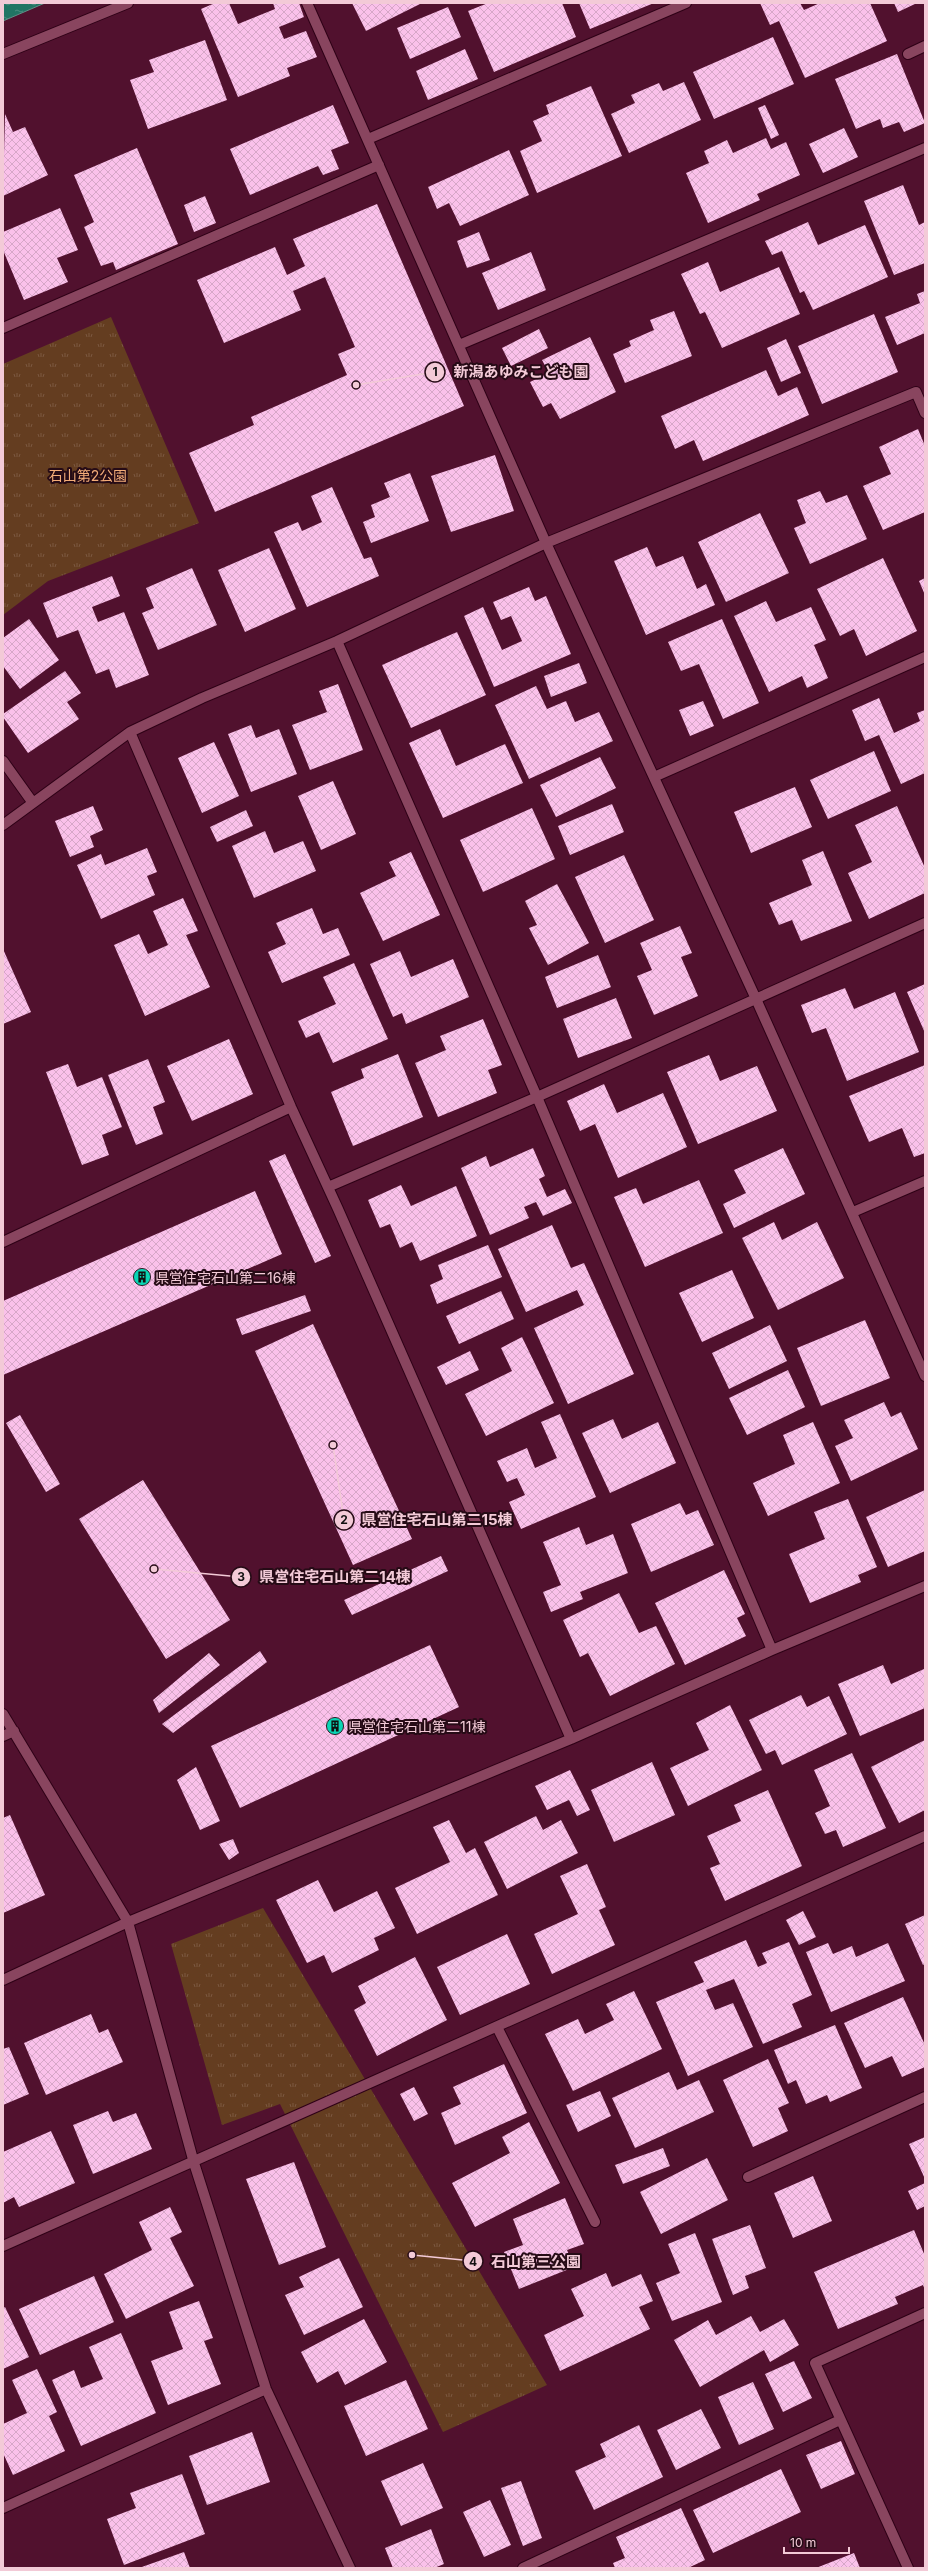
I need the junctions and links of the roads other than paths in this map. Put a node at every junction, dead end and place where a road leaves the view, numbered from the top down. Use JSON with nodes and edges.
{"nodes":[{"id":1,"x":128,"y":3,"type":"edge"},
{"id":2,"x":307,"y":3,"type":"edge"},
{"id":3,"x":686,"y":3,"type":"edge"},
{"id":4,"x":925,"y":46,"type":"edge"},
{"id":5,"x":3,"y":54,"type":"edge"},
{"id":6,"x":908,"y":54,"type":"dead end"},
{"id":7,"x":368,"y":139,"type":"junction"},
{"id":8,"x":924,"y":148,"type":"edge"},
{"id":9,"x":379,"y":165,"type":"junction"},
{"id":10,"x":3,"y":328,"type":"edge"},
{"id":11,"x":459,"y":345,"type":"junction"},
{"id":12,"x":925,"y":413,"type":"edge"},
{"id":13,"x":546,"y":543,"type":"junction"},
{"id":14,"x":337,"y":641,"type":"junction"},
{"id":15,"x":925,"y":657,"type":"edge"},
{"id":16,"x":130,"y":732,"type":"junction"},
{"id":17,"x":3,"y":761,"type":"edge"},
{"id":18,"x":654,"y":777,"type":"junction"},
{"id":19,"x":33,"y":804,"type":"junction"},
{"id":20,"x":3,"y":825,"type":"edge"},
{"id":21,"x":925,"y":923,"type":"edge"},
{"id":22,"x":756,"y":999,"type":"junction"},
{"id":23,"x":537,"y":1097,"type":"junction"},
{"id":24,"x":291,"y":1107,"type":"junction"},
{"id":25,"x":925,"y":1182,"type":"edge"},
{"id":26,"x":328,"y":1187,"type":"junction"},
{"id":27,"x":853,"y":1212,"type":"junction"},
{"id":28,"x":3,"y":1242,"type":"edge"},
{"id":29,"x":925,"y":1376,"type":"edge"},
{"id":30,"x":925,"y":1586,"type":"edge"},
{"id":31,"x":772,"y":1650,"type":"junction"},
{"id":32,"x":3,"y":1714,"type":"edge"},
{"id":33,"x":14,"y":1731,"type":"junction"},
{"id":34,"x":3,"y":1736,"type":"edge"},
{"id":35,"x":571,"y":1739,"type":"junction"},
{"id":36,"x":925,"y":1836,"type":"edge"},
{"id":37,"x":128,"y":1922,"type":"junction"},
{"id":38,"x":3,"y":1980,"type":"edge"},
{"id":39,"x":497,"y":2027,"type":"junction"},
{"id":40,"x":925,"y":2097,"type":"edge"},
{"id":41,"x":194,"y":2163,"type":"junction"},
{"id":42,"x":748,"y":2177,"type":"dead end"},
{"id":43,"x":595,"y":2222,"type":"dead end"},
{"id":44,"x":3,"y":2246,"type":"edge"},
{"id":45,"x":925,"y":2313,"type":"edge"},
{"id":46,"x":266,"y":2389,"type":"junction"},
{"id":47,"x":840,"y":2420,"type":"junction"},
{"id":48,"x":3,"y":2508,"type":"edge"},
{"id":49,"x":350,"y":2568,"type":"edge"},
{"id":50,"x":523,"y":2568,"type":"edge"},
{"id":51,"x":908,"y":2568,"type":"edge"}],
"edges":[{"from":1,"to":5,"type":"street"},
{"from":2,"to":7,"type":"street"},
{"from":3,"to":7,"type":"street"},
{"from":4,"to":6,"type":"street"},
{"from":7,"to":9,"type":"street"},
{"from":8,"to":11,"type":"street"},
{"from":9,"to":10,"type":"street"},
{"from":9,"to":11,"type":"street"},
{"from":11,"to":13,"type":"street"},
{"from":12,"to":13,"type":"street"},
{"from":13,"to":14,"type":"street"},
{"from":13,"to":18,"type":"street"},
{"from":14,"to":16,"type":"street"},
{"from":14,"to":23,"type":"street"},
{"from":15,"to":18,"type":"street"},
{"from":16,"to":19,"type":"street"},
{"from":16,"to":24,"type":"street"},
{"from":17,"to":19,"type":"street"},
{"from":18,"to":22,"type":"street"},
{"from":19,"to":20,"type":"street"},
{"from":21,"to":22,"type":"street"},
{"from":22,"to":23,"type":"street"},
{"from":22,"to":27,"type":"street"},
{"from":23,"to":26,"type":"street"},
{"from":23,"to":31,"type":"street"},
{"from":24,"to":26,"type":"street"},
{"from":24,"to":28,"type":"street"},
{"from":25,"to":27,"type":"street"},
{"from":26,"to":35,"type":"street"},
{"from":27,"to":29,"type":"street"},
{"from":30,"to":31,"type":"street"},
{"from":31,"to":35,"type":"street"},
{"from":32,"to":33,"type":"street"},
{"from":33,"to":34,"type":"street"},
{"from":33,"to":37,"type":"street"},
{"from":35,"to":37,"type":"street"},
{"from":36,"to":39,"type":"street"},
{"from":37,"to":38,"type":"street"},
{"from":37,"to":41,"type":"street"},
{"from":39,"to":41,"type":"street"},
{"from":39,"to":43,"type":"street"},
{"from":40,"to":42,"type":"street"},
{"from":41,"to":44,"type":"street"},
{"from":41,"to":46,"type":"street"},
{"from":45,"to":47,"type":"street"},
{"from":46,"to":48,"type":"street"},
{"from":46,"to":49,"type":"street"},
{"from":47,"to":50,"type":"street"},
{"from":47,"to":51,"type":"street"}]}
